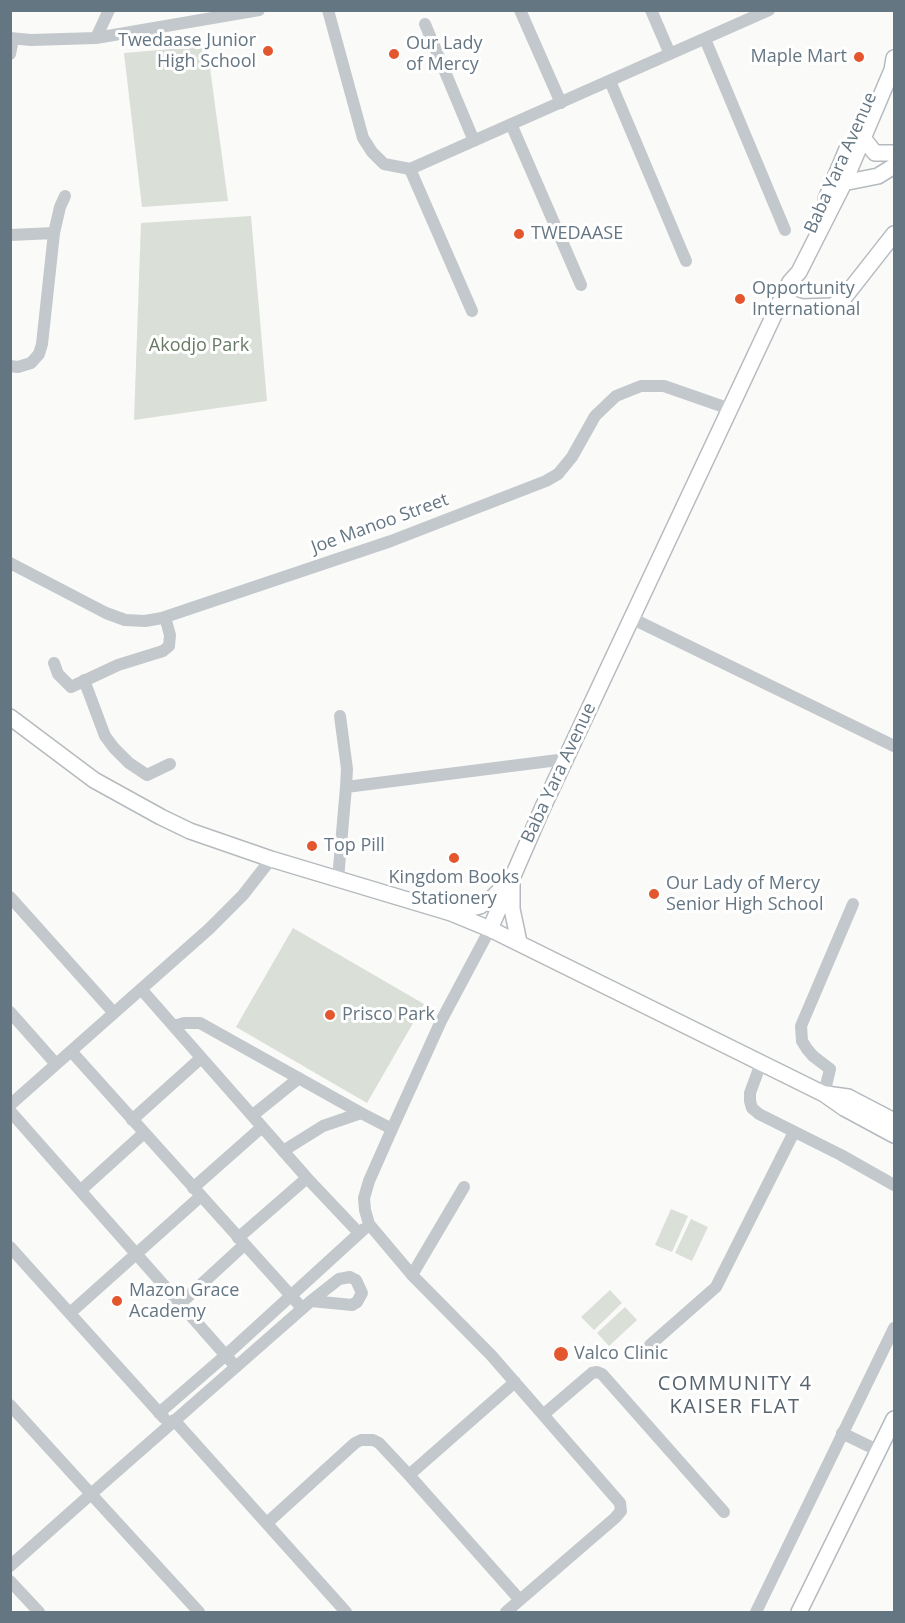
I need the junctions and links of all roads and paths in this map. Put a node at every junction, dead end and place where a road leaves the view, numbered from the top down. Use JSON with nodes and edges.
{"nodes":[{"id":1,"x":109,"y":10,"type":"edge"},
{"id":2,"x":259,"y":10,"type":"edge"},
{"id":3,"x":328,"y":10,"type":"edge"},
{"id":4,"x":520,"y":10,"type":"edge"},
{"id":5,"x":651,"y":10,"type":"edge"},
{"id":6,"x":769,"y":10,"type":"edge"},
{"id":7,"x":425,"y":24,"type":"dead end"},
{"id":8,"x":12,"y":38,"type":"edge"},
{"id":9,"x":96,"y":38,"type":"junction"},
{"id":10,"x":705,"y":39,"type":"junction"},
{"id":11,"x":894,"y":46,"type":"edge"},
{"id":12,"x":10,"y":54,"type":"edge"},
{"id":13,"x":670,"y":54,"type":"junction"},
{"id":14,"x":894,"y":58,"type":"edge"},
{"id":15,"x":610,"y":81,"type":"junction"},
{"id":16,"x":561,"y":103,"type":"junction"},
{"id":17,"x":511,"y":124,"type":"junction"},
{"id":18,"x":863,"y":138,"type":"junction"},
{"id":19,"x":474,"y":141,"type":"junction"},
{"id":20,"x":894,"y":153,"type":"edge"},
{"id":21,"x":894,"y":165,"type":"edge"},
{"id":22,"x":410,"y":169,"type":"junction"},
{"id":23,"x":838,"y":184,"type":"junction"},
{"id":24,"x":65,"y":196,"type":"dead end"},
{"id":25,"x":785,"y":230,"type":"dead end"},
{"id":26,"x":54,"y":233,"type":"junction"},
{"id":27,"x":894,"y":234,"type":"edge"},
{"id":28,"x":10,"y":235,"type":"edge"},
{"id":29,"x":686,"y":261,"type":"dead end"},
{"id":30,"x":581,"y":285,"type":"dead end"},
{"id":31,"x":781,"y":300,"type":"junction"},
{"id":32,"x":472,"y":311,"type":"dead end"},
{"id":33,"x":10,"y":366,"type":"edge"},
{"id":34,"x":730,"y":409,"type":"junction"},
{"id":35,"x":10,"y":563,"type":"edge"},
{"id":36,"x":165,"y":617,"type":"junction"},
{"id":37,"x":632,"y":618,"type":"junction"},
{"id":38,"x":54,"y":663,"type":"dead end"},
{"id":39,"x":84,"y":680,"type":"junction"},
{"id":40,"x":340,"y":716,"type":"dead end"},
{"id":41,"x":11,"y":718,"type":"edge"},
{"id":42,"x":894,"y":746,"type":"edge"},
{"id":43,"x":566,"y":759,"type":"junction"},
{"id":44,"x":170,"y":764,"type":"dead end"},
{"id":45,"x":346,"y":787,"type":"junction"},
{"id":46,"x":271,"y":859,"type":"junction"},
{"id":47,"x":512,"y":876,"type":"junction"},
{"id":48,"x":338,"y":879,"type":"junction"},
{"id":49,"x":10,"y":897,"type":"edge"},
{"id":50,"x":853,"y":904,"type":"dead end"},
{"id":51,"x":451,"y":913,"type":"junction"},
{"id":52,"x":490,"y":928,"type":"junction"},
{"id":53,"x":519,"y":942,"type":"junction"},
{"id":54,"x":141,"y":989,"type":"junction"},
{"id":55,"x":10,"y":1012,"type":"edge"},
{"id":56,"x":114,"y":1014,"type":"junction"},
{"id":57,"x":174,"y":1026,"type":"junction"},
{"id":58,"x":71,"y":1051,"type":"junction"},
{"id":59,"x":201,"y":1058,"type":"junction"},
{"id":60,"x":761,"y":1062,"type":"junction"},
{"id":61,"x":56,"y":1064,"type":"junction"},
{"id":62,"x":299,"y":1078,"type":"junction"},
{"id":63,"x":824,"y":1094,"type":"junction"},
{"id":64,"x":10,"y":1105,"type":"edge"},
{"id":65,"x":10,"y":1111,"type":"edge"},
{"id":66,"x":361,"y":1113,"type":"junction"},
{"id":67,"x":254,"y":1115,"type":"junction"},
{"id":68,"x":132,"y":1120,"type":"junction"},
{"id":69,"x":894,"y":1122,"type":"edge"},
{"id":70,"x":262,"y":1127,"type":"junction"},
{"id":71,"x":392,"y":1129,"type":"junction"},
{"id":72,"x":794,"y":1132,"type":"junction"},
{"id":73,"x":144,"y":1133,"type":"junction"},
{"id":74,"x":894,"y":1135,"type":"edge"},
{"id":75,"x":283,"y":1150,"type":"junction"},
{"id":76,"x":307,"y":1178,"type":"junction"},
{"id":77,"x":894,"y":1185,"type":"edge"},
{"id":78,"x":464,"y":1187,"type":"dead end"},
{"id":79,"x":81,"y":1190,"type":"junction"},
{"id":80,"x":197,"y":1192,"type":"junction"},
{"id":81,"x":369,"y":1224,"type":"junction"},
{"id":82,"x":359,"y":1233,"type":"junction"},
{"id":83,"x":241,"y":1241,"type":"junction"},
{"id":84,"x":10,"y":1247,"type":"edge"},
{"id":85,"x":137,"y":1253,"type":"junction"},
{"id":86,"x":412,"y":1275,"type":"junction"},
{"id":87,"x":291,"y":1296,"type":"junction"},
{"id":88,"x":181,"y":1303,"type":"junction"},
{"id":89,"x":70,"y":1313,"type":"junction"},
{"id":90,"x":894,"y":1328,"type":"edge"},
{"id":91,"x":650,"y":1345,"type":"dead end"},
{"id":92,"x":226,"y":1355,"type":"junction"},
{"id":93,"x":236,"y":1367,"type":"junction"},
{"id":94,"x":515,"y":1382,"type":"junction"},
{"id":95,"x":10,"y":1405,"type":"edge"},
{"id":96,"x":159,"y":1413,"type":"junction"},
{"id":97,"x":544,"y":1414,"type":"junction"},
{"id":98,"x":894,"y":1419,"type":"edge"},
{"id":99,"x":171,"y":1422,"type":"junction"},
{"id":100,"x":842,"y":1433,"type":"junction"},
{"id":101,"x":879,"y":1451,"type":"junction"},
{"id":102,"x":409,"y":1475,"type":"junction"},
{"id":103,"x":91,"y":1494,"type":"junction"},
{"id":104,"x":724,"y":1512,"type":"dead end"},
{"id":105,"x":267,"y":1523,"type":"junction"},
{"id":106,"x":10,"y":1566,"type":"edge"},
{"id":107,"x":10,"y":1581,"type":"edge"},
{"id":108,"x":519,"y":1600,"type":"junction"},
{"id":109,"x":39,"y":1612,"type":"edge"},
{"id":110,"x":199,"y":1612,"type":"edge"},
{"id":111,"x":346,"y":1612,"type":"edge"},
{"id":112,"x":506,"y":1612,"type":"edge"},
{"id":113,"x":756,"y":1612,"type":"edge"},
{"id":114,"x":799,"y":1612,"type":"edge"}],
"edges":[{"from":1,"to":9,"type":"street"},
{"from":2,"to":9,"type":"street"},
{"from":3,"to":22,"type":"street"},
{"from":4,"to":16,"type":"street"},
{"from":5,"to":13,"type":"street"},
{"from":6,"to":10,"type":"street"},
{"from":7,"to":19,"type":"street"},
{"from":8,"to":9,"type":"street"},
{"from":8,"to":12,"type":"street"},
{"from":10,"to":13,"type":"street"},
{"from":10,"to":25,"type":"street"},
{"from":11,"to":23,"type":"main road","name":"Baba Yara Avenue"},
{"from":13,"to":15,"type":"street"},
{"from":14,"to":18,"type":"main road","name":"Baba Yara Avenue"},
{"from":15,"to":16,"type":"street"},
{"from":15,"to":29,"type":"street"},
{"from":16,"to":17,"type":"street"},
{"from":17,"to":19,"type":"street"},
{"from":17,"to":30,"type":"street"},
{"from":18,"to":20,"type":"main road"},
{"from":18,"to":23,"type":"main road","name":"Baba Yara Avenue"},
{"from":19,"to":22,"type":"street"},
{"from":21,"to":23,"type":"main road"},
{"from":22,"to":32,"type":"street"},
{"from":23,"to":31,"type":"main road","name":"Baba Yara Avenue"},
{"from":24,"to":26,"type":"street"},
{"from":26,"to":28,"type":"street"},
{"from":26,"to":33,"type":"street"},
{"from":27,"to":31,"type":"main road"},
{"from":31,"to":34,"type":"main road","name":"Baba Yara Avenue"},
{"from":34,"to":36,"type":"street","name":"Joe Manoo Street"},
{"from":34,"to":37,"type":"main road","name":"Baba Yara Avenue"},
{"from":35,"to":36,"type":"street","name":"Joe Manoo Street"},
{"from":36,"to":39,"type":"street"},
{"from":37,"to":42,"type":"street"},
{"from":37,"to":43,"type":"main road","name":"Baba Yara Avenue"},
{"from":38,"to":39,"type":"street"},
{"from":39,"to":44,"type":"street"},
{"from":40,"to":45,"type":"street"},
{"from":41,"to":46,"type":"main road"},
{"from":43,"to":45,"type":"street"},
{"from":43,"to":47,"type":"main road","name":"Baba Yara Avenue"},
{"from":45,"to":48,"type":"street"},
{"from":46,"to":48,"type":"main road"},
{"from":46,"to":54,"type":"street"},
{"from":47,"to":51,"type":"main road"},
{"from":47,"to":52,"type":"main road","name":"Baba Yara Avenue"},
{"from":47,"to":53,"type":"main road"},
{"from":48,"to":51,"type":"main road"},
{"from":49,"to":56,"type":"street"},
{"from":50,"to":63,"type":"street"},
{"from":51,"to":52,"type":"main road"},
{"from":52,"to":53,"type":"main road"},
{"from":52,"to":71,"type":"street"},
{"from":53,"to":60,"type":"main road"},
{"from":54,"to":56,"type":"street"},
{"from":54,"to":57,"type":"street"},
{"from":55,"to":61,"type":"street"},
{"from":56,"to":58,"type":"street"},
{"from":57,"to":59,"type":"street"},
{"from":57,"to":62,"type":"street"},
{"from":58,"to":61,"type":"street"},
{"from":58,"to":68,"type":"street"},
{"from":59,"to":67,"type":"street"},
{"from":59,"to":68,"type":"street"},
{"from":60,"to":63,"type":"main road"},
{"from":60,"to":72,"type":"street"},
{"from":61,"to":64,"type":"street"},
{"from":62,"to":66,"type":"street"},
{"from":62,"to":67,"type":"street"},
{"from":63,"to":69,"type":"main road"},
{"from":63,"to":74,"type":"main road"},
{"from":65,"to":79,"type":"street"},
{"from":66,"to":71,"type":"street"},
{"from":66,"to":75,"type":"street"},
{"from":67,"to":70,"type":"street"},
{"from":68,"to":73,"type":"street"},
{"from":70,"to":75,"type":"street"},
{"from":70,"to":80,"type":"street"},
{"from":71,"to":81,"type":"street"},
{"from":72,"to":77,"type":"street"},
{"from":72,"to":91,"type":"street"},
{"from":73,"to":79,"type":"street"},
{"from":73,"to":80,"type":"street"},
{"from":75,"to":76,"type":"street"},
{"from":76,"to":82,"type":"street"},
{"from":76,"to":83,"type":"street"},
{"from":78,"to":86,"type":"street"},
{"from":79,"to":85,"type":"street"},
{"from":80,"to":83,"type":"street"},
{"from":80,"to":85,"type":"street"},
{"from":81,"to":82,"type":"street"},
{"from":81,"to":86,"type":"street"},
{"from":82,"to":87,"type":"street"},
{"from":83,"to":87,"type":"street"},
{"from":83,"to":88,"type":"street"},
{"from":84,"to":89,"type":"street"},
{"from":85,"to":88,"type":"street"},
{"from":85,"to":89,"type":"street"},
{"from":86,"to":94,"type":"street"},
{"from":87,"to":92,"type":"street"},
{"from":87,"to":93,"type":"street"},
{"from":88,"to":92,"type":"street"},
{"from":89,"to":96,"type":"street"},
{"from":90,"to":100,"type":"street"},
{"from":92,"to":93,"type":"street"},
{"from":92,"to":96,"type":"street"},
{"from":93,"to":99,"type":"street"},
{"from":94,"to":97,"type":"street"},
{"from":94,"to":102,"type":"street"},
{"from":95,"to":103,"type":"street"},
{"from":96,"to":99,"type":"street"},
{"from":97,"to":104,"type":"street"},
{"from":97,"to":108,"type":"street"},
{"from":98,"to":101,"type":"main road"},
{"from":99,"to":103,"type":"street"},
{"from":99,"to":105,"type":"street"},
{"from":100,"to":101,"type":"street"},
{"from":100,"to":113,"type":"street"},
{"from":101,"to":114,"type":"main road"},
{"from":102,"to":105,"type":"street"},
{"from":102,"to":108,"type":"street"},
{"from":103,"to":106,"type":"street"},
{"from":103,"to":110,"type":"street"},
{"from":105,"to":111,"type":"street"},
{"from":107,"to":109,"type":"street"},
{"from":108,"to":112,"type":"street"}]}
